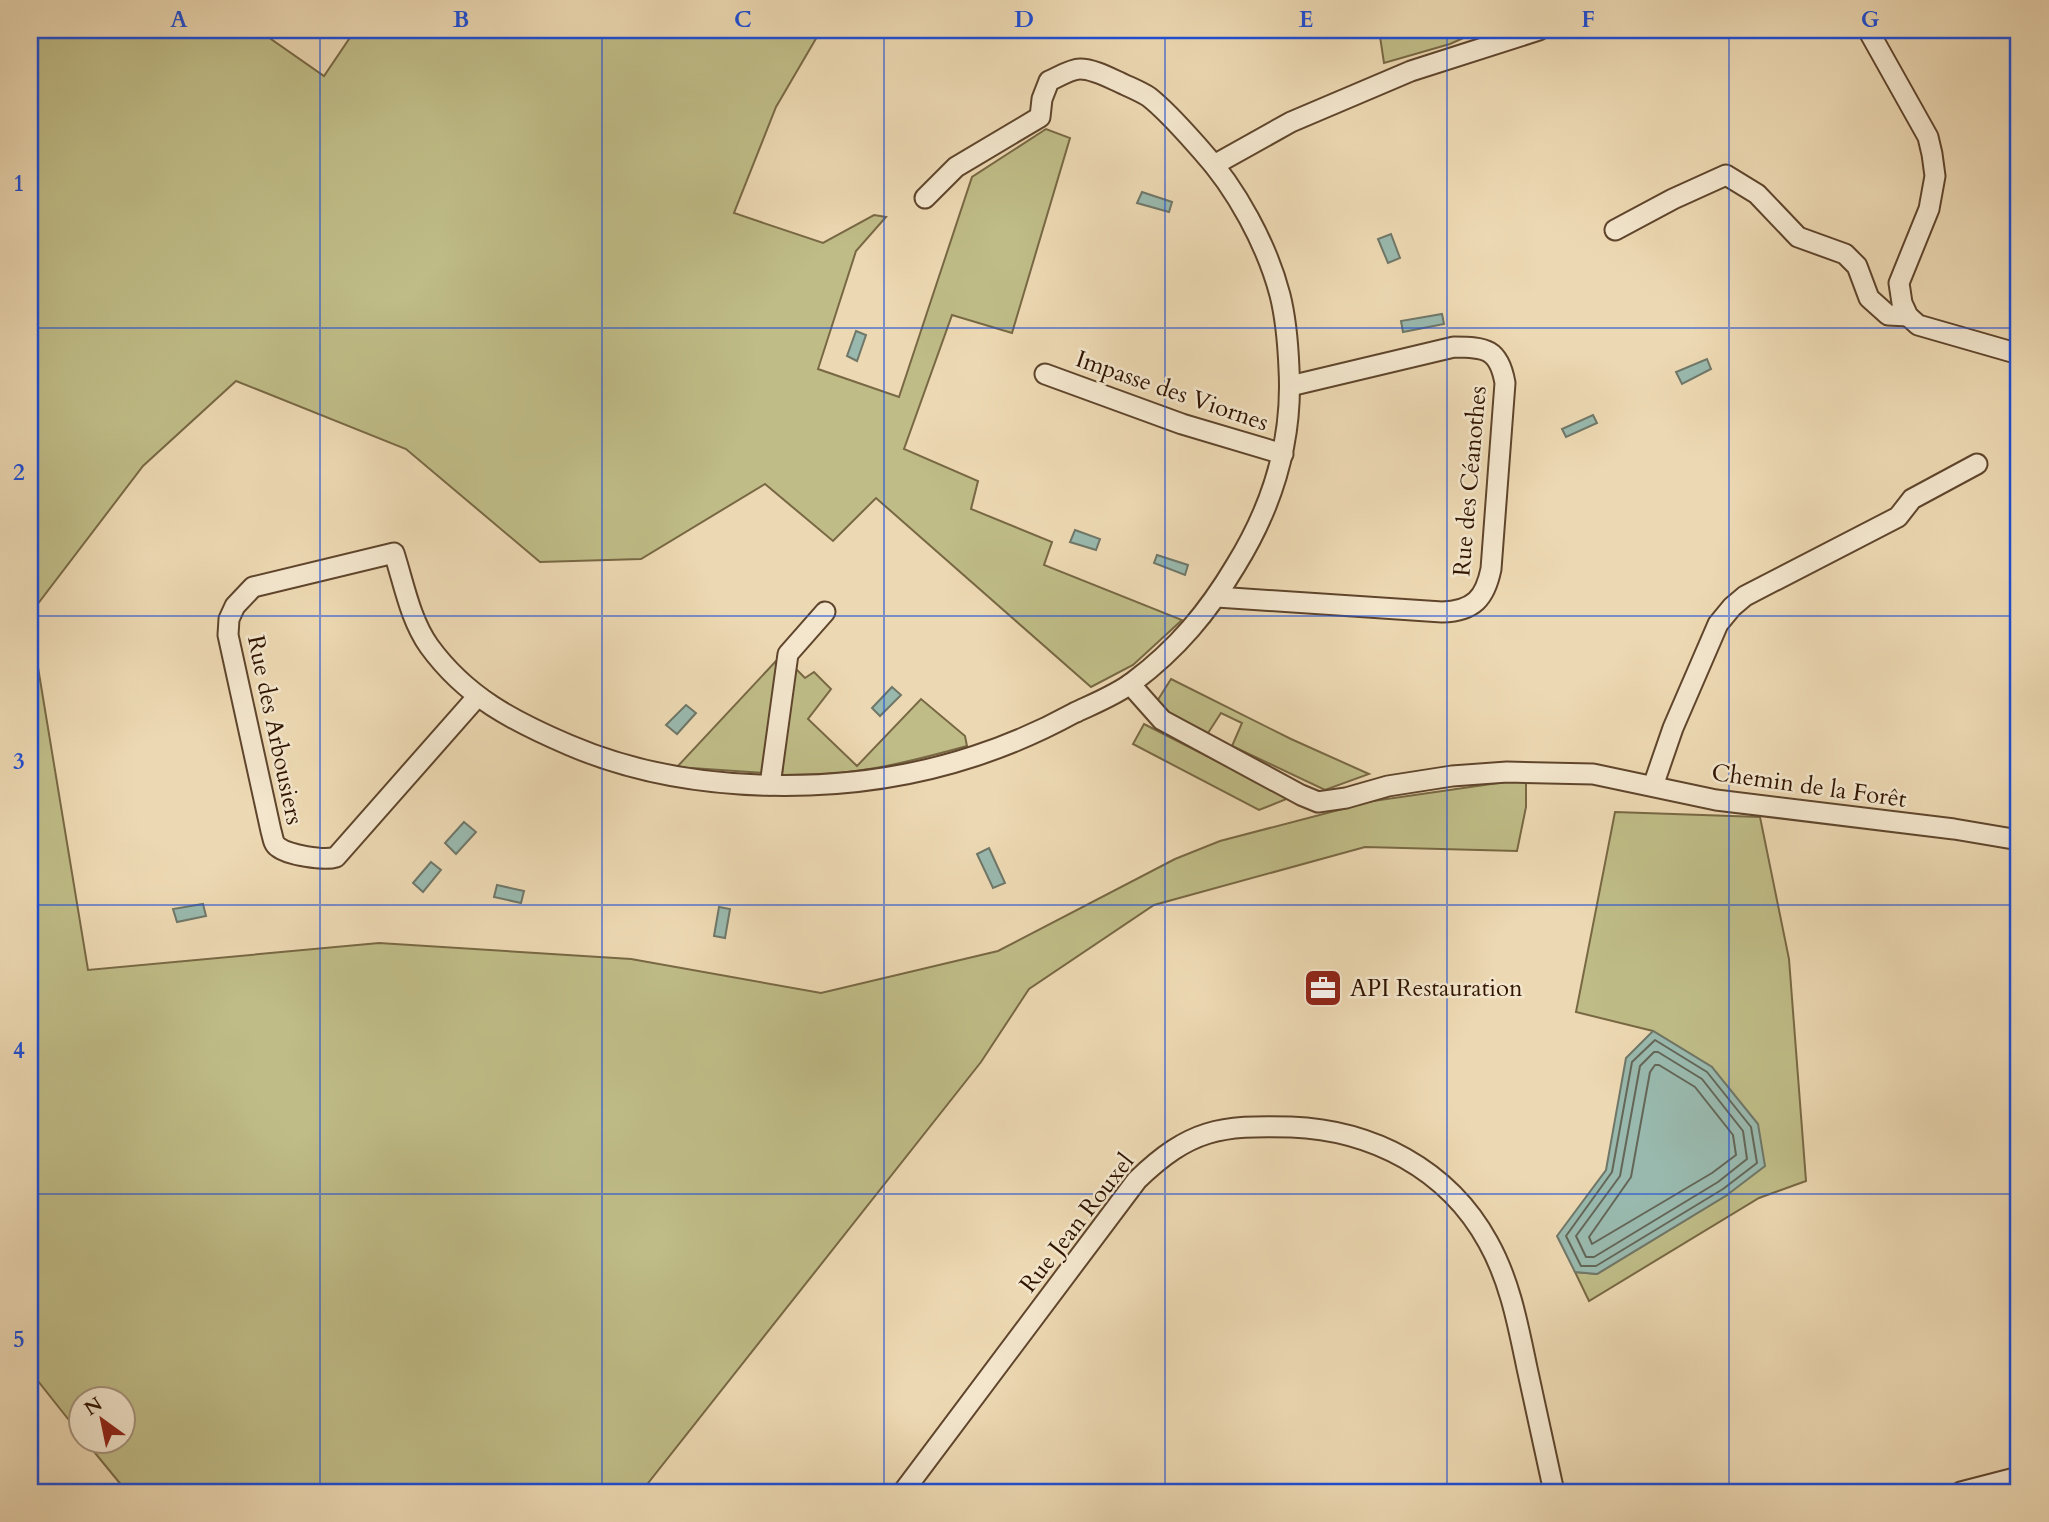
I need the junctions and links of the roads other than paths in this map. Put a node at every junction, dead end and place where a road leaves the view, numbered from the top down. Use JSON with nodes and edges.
{"nodes":[{"id":1,"x":1539,"y":30,"type":"edge"},
{"id":2,"x":1868,"y":30,"type":"edge"},
{"id":3,"x":1214,"y":165,"type":"junction"},
{"id":4,"x":925,"y":198,"type":"dead end"},
{"id":5,"x":1615,"y":230,"type":"dead end"},
{"id":6,"x":1908,"y":316,"type":"junction"},
{"id":7,"x":2019,"y":354,"type":"edge"},
{"id":8,"x":1045,"y":374,"type":"dead end"},
{"id":9,"x":1290,"y":386,"type":"junction"},
{"id":10,"x":1283,"y":454,"type":"junction"},
{"id":11,"x":1977,"y":464,"type":"dead end"},
{"id":12,"x":1217,"y":597,"type":"junction"},
{"id":13,"x":825,"y":612,"type":"dead end"},
{"id":14,"x":1130,"y":684,"type":"junction"},
{"id":15,"x":477,"y":697,"type":"junction"},
{"id":16,"x":770,"y":785,"type":"junction"},
{"id":17,"x":1653,"y":786,"type":"junction"},
{"id":18,"x":2019,"y":840,"type":"edge"},
{"id":19,"x":2019,"y":1476,"type":"edge"},
{"id":20,"x":903,"y":1492,"type":"edge"},
{"id":21,"x":1554,"y":1492,"type":"edge"},
{"id":22,"x":1961,"y":1492,"type":"edge"}],
"edges":[{"from":1,"to":3,"type":"street"},
{"from":2,"to":6,"type":"street"},
{"from":3,"to":4,"type":"street"},
{"from":3,"to":9,"type":"street"},
{"from":5,"to":6,"type":"street"},
{"from":6,"to":7,"type":"street"},
{"from":8,"to":10,"type":"street","name":"Impasse des Viornes"},
{"from":9,"to":10,"type":"street"},
{"from":9,"to":12,"type":"street","name":"Rue des Céanothes"},
{"from":10,"to":12,"type":"street"},
{"from":11,"to":17,"type":"street"},
{"from":12,"to":14,"type":"street"},
{"from":13,"to":16,"type":"street"},
{"from":14,"to":16,"type":"street"},
{"from":14,"to":17,"type":"street","name":"Chemin de la Forêt"},
{"from":15,"to":15,"type":"street","name":"Rue des Arbousiers"},
{"from":15,"to":16,"type":"street"},
{"from":17,"to":18,"type":"street","name":"Chemin de la Forêt"},
{"from":19,"to":22,"type":"street"},
{"from":20,"to":21,"type":"street","name":"Rue Jean Rouxel"}]}
